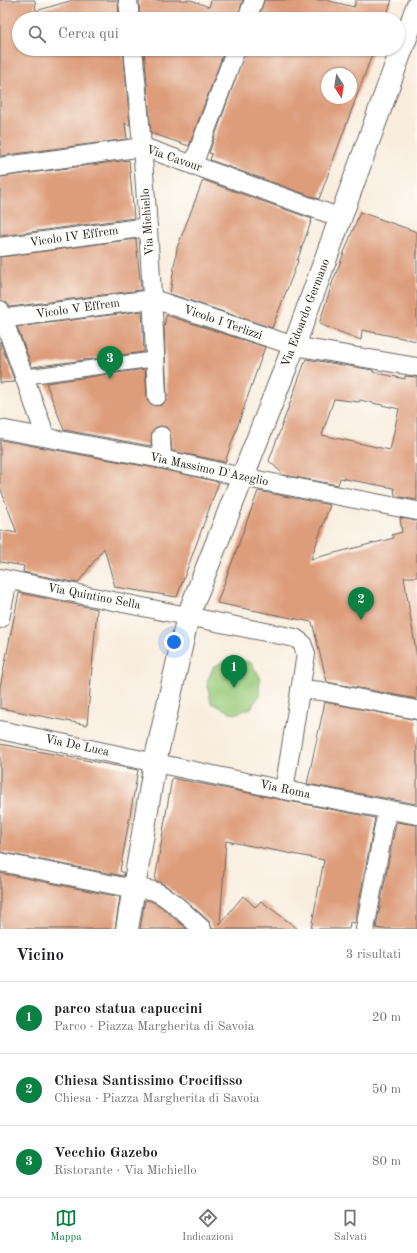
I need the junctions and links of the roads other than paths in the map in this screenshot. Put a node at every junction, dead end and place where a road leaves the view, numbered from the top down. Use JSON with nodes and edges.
{"nodes":[{"id":1,"x":128,"y":0,"type":"edge"},
{"id":2,"x":254,"y":0,"type":"edge"},
{"id":3,"x":417,"y":7,"type":"edge"},
{"id":4,"x":129,"y":12,"type":"edge"},
{"id":5,"x":250,"y":12,"type":"edge"},
{"id":6,"x":405,"y":40,"type":"edge"},
{"id":7,"x":134,"y":56,"type":"edge"},
{"id":8,"x":233,"y":56,"type":"edge"},
{"id":9,"x":399,"y":56,"type":"edge"},
{"id":10,"x":143,"y":147,"type":"junction"},
{"id":11,"x":193,"y":165,"type":"junction"},
{"id":12,"x":0,"y":167,"type":"edge"},
{"id":13,"x":341,"y":218,"type":"junction"},
{"id":14,"x":148,"y":227,"type":"junction"},
{"id":15,"x":0,"y":247,"type":"edge"},
{"id":16,"x":153,"y":299,"type":"junction"},
{"id":17,"x":1,"y":316,"type":"edge"},
{"id":18,"x":294,"y":346,"type":"junction"},
{"id":19,"x":156,"y":359,"type":"junction"},
{"id":20,"x":417,"y":367,"type":"edge"},
{"id":21,"x":24,"y":377,"type":"junction"},
{"id":22,"x":157,"y":396,"type":"dead end"},
{"id":23,"x":0,"y":429,"type":"edge"},
{"id":24,"x":161,"y":436,"type":"dead end"},
{"id":25,"x":46,"y":437,"type":"junction"},
{"id":26,"x":162,"y":459,"type":"junction"},
{"id":27,"x":242,"y":477,"type":"junction"},
{"id":28,"x":417,"y":511,"type":"edge"},
{"id":29,"x":4,"y":579,"type":"edge"},
{"id":30,"x":188,"y":616,"type":"junction"},
{"id":31,"x":0,"y":619,"type":"edge"},
{"id":32,"x":300,"y":689,"type":"junction"},
{"id":33,"x":417,"y":710,"type":"edge"},
{"id":34,"x":0,"y":730,"type":"edge"},
{"id":35,"x":155,"y":762,"type":"junction"},
{"id":36,"x":284,"y":790,"type":"junction"},
{"id":37,"x":387,"y":810,"type":"junction"},
{"id":38,"x":417,"y":815,"type":"edge"},
{"id":39,"x":0,"y":862,"type":"edge"},
{"id":40,"x":134,"y":889,"type":"junction"},
{"id":41,"x":127,"y":929,"type":"edge"},
{"id":42,"x":202,"y":929,"type":"edge"},
{"id":43,"x":365,"y":929,"type":"edge"}],
"edges":[{"from":1,"to":4,"type":"street"},
{"from":2,"to":5,"type":"street"},
{"from":3,"to":6,"type":"street","name":"Via Edoardo Germano"},
{"from":7,"to":10,"type":"street","name":"Via Michiello"},
{"from":8,"to":11,"type":"street"},
{"from":9,"to":13,"type":"street","name":"Via Edoardo Germano"},
{"from":10,"to":11,"type":"street","name":"Via Cavour"},
{"from":10,"to":12,"type":"street","name":"Via Cavour"},
{"from":10,"to":14,"type":"street","name":"Via Michiello"},
{"from":11,"to":13,"type":"street","name":"Via Cavour"},
{"from":13,"to":18,"type":"street","name":"Via Edoardo Germano"},
{"from":14,"to":15,"type":"street","name":"Vicolo IV Effrem"},
{"from":14,"to":16,"type":"street","name":"Via Michiello"},
{"from":16,"to":17,"type":"street","name":"Vicolo V Effrem"},
{"from":16,"to":18,"type":"street","name":"Vicolo I Terlizzi"},
{"from":16,"to":19,"type":"street","name":"Via Michiello"},
{"from":17,"to":21,"type":"street"},
{"from":18,"to":20,"type":"street","name":"Vicolo I Terlizzi"},
{"from":18,"to":27,"type":"street","name":"Via Edoardo Germano"},
{"from":19,"to":21,"type":"street"},
{"from":19,"to":22,"type":"street","name":"Via Michiello"},
{"from":21,"to":25,"type":"street"},
{"from":23,"to":25,"type":"street","name":"Via Massimo D'Azeglio"},
{"from":24,"to":26,"type":"street"},
{"from":25,"to":26,"type":"street","name":"Via Massimo D'Azeglio"},
{"from":26,"to":27,"type":"street","name":"Via Massimo D'Azeglio"},
{"from":27,"to":28,"type":"street","name":"Via Massimo D'Azeglio"},
{"from":27,"to":30,"type":"street","name":"Via Edoardo Germano"},
{"from":29,"to":30,"type":"street","name":"Via Quintino Sella"},
{"from":29,"to":31,"type":"street"},
{"from":30,"to":32,"type":"street","name":"Via Quintino Sella"},
{"from":30,"to":35,"type":"street","name":"Via Edoardo Germano"},
{"from":32,"to":33,"type":"street"},
{"from":32,"to":36,"type":"street","name":"Via Quintino Sella"},
{"from":34,"to":35,"type":"street","name":"Via De Luca"},
{"from":35,"to":36,"type":"street","name":"Via Roma"},
{"from":35,"to":40,"type":"street","name":"Via Edoardo Germano"},
{"from":36,"to":37,"type":"street","name":"Via Roma"},
{"from":37,"to":38,"type":"street","name":"Via Roma"},
{"from":37,"to":43,"type":"street"},
{"from":39,"to":40,"type":"street"},
{"from":40,"to":41,"type":"street","name":"Via Edoardo Germano"},
{"from":40,"to":42,"type":"street"}]}
